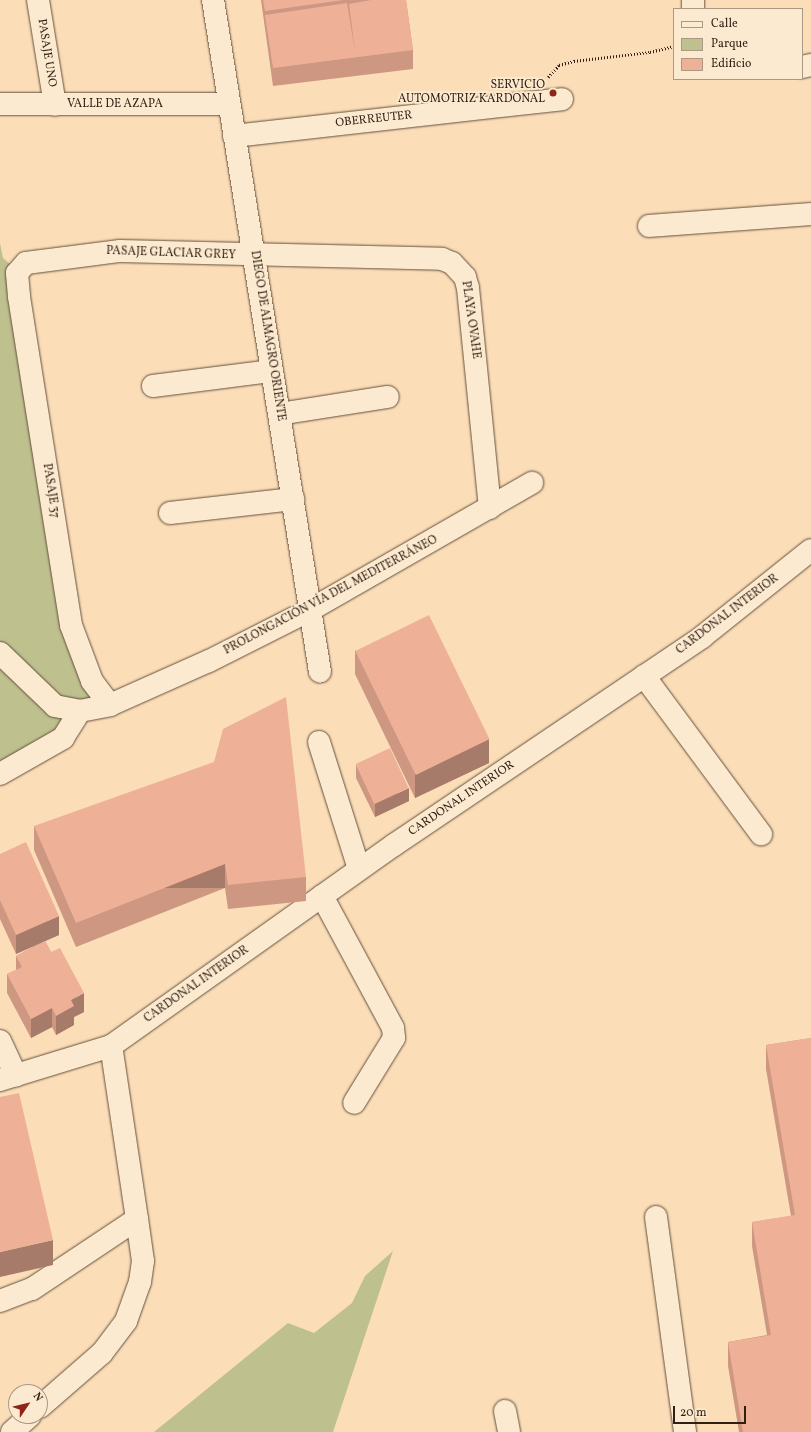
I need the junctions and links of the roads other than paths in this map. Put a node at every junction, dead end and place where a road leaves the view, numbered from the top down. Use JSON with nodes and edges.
{"nodes":[{"id":1,"x":38,"y":0,"type":"edge"},
{"id":2,"x":213,"y":0,"type":"edge"},
{"id":3,"x":553,"y":100,"type":"road end"},
{"id":4,"x":0,"y":104,"type":"edge"},
{"id":5,"x":229,"y":104,"type":"junction"},
{"id":6,"x":55,"y":105,"type":"junction"},
{"id":7,"x":234,"y":136,"type":"junction"},
{"id":8,"x":811,"y":214,"type":"edge"},
{"id":9,"x":649,"y":226,"type":"dead end"},
{"id":10,"x":254,"y":256,"type":"junction"},
{"id":11,"x":20,"y":268,"type":"joint"},
{"id":12,"x":272,"y":371,"type":"junction"},
{"id":13,"x":153,"y":386,"type":"dead end"},
{"id":14,"x":388,"y":397,"type":"dead end"},
{"id":15,"x":279,"y":414,"type":"junction"},
{"id":16,"x":532,"y":483,"type":"dead end"},
{"id":17,"x":292,"y":499,"type":"junction"},
{"id":18,"x":490,"y":508,"type":"junction"},
{"id":19,"x":170,"y":513,"type":"dead end"},
{"id":20,"x":811,"y":550,"type":"edge"},
{"id":21,"x":310,"y":610,"type":"junction"},
{"id":22,"x":0,"y":653,"type":"edge"},
{"id":23,"x":320,"y":672,"type":"dead end"},
{"id":24,"x":644,"y":676,"type":"junction"},
{"id":25,"x":110,"y":705,"type":"junction"},
{"id":26,"x":80,"y":711,"type":"junction"},
{"id":27,"x":319,"y":742,"type":"dead end"},
{"id":28,"x":0,"y":774,"type":"edge"},
{"id":29,"x":761,"y":834,"type":"dead end"},
{"id":30,"x":359,"y":869,"type":"junction"},
{"id":31,"x":322,"y":896,"type":"junction"},
{"id":32,"x":0,"y":1041,"type":"edge"},
{"id":33,"x":111,"y":1046,"type":"junction"},
{"id":34,"x":8,"y":1078,"type":"edge"},
{"id":35,"x":354,"y":1103,"type":"dead end"},
{"id":36,"x":656,"y":1217,"type":"dead end"},
{"id":37,"x":137,"y":1219,"type":"junction"},
{"id":38,"x":0,"y":1301,"type":"edge"},
{"id":39,"x":48,"y":1400,"type":"edge"},
{"id":40,"x":21,"y":1424,"type":"edge"},
{"id":41,"x":12,"y":1432,"type":"edge"},
{"id":42,"x":685,"y":1432,"type":"edge"}],
"edges":[{"from":1,"to":6,"type":"street","name":"PASAJE UNO"},
{"from":2,"to":5,"type":"street","name":"DIEGO DE ALMAGRO ORIENTE"},
{"from":3,"to":7,"type":"street","name":"OBERREUTER"},
{"from":4,"to":6,"type":"street","name":"VALLE DE AZAPA"},
{"from":5,"to":6,"type":"street","name":"VALLE DE AZAPA"},
{"from":5,"to":7,"type":"street","name":"DIEGO DE ALMAGRO ORIENTE"},
{"from":7,"to":10,"type":"street","name":"DIEGO DE ALMAGRO ORIENTE"},
{"from":8,"to":9,"type":"street"},
{"from":10,"to":11,"type":"street","name":"PASAJE GLACIAR GREY"},
{"from":10,"to":12,"type":"street","name":"DIEGO DE ALMAGRO ORIENTE"},
{"from":10,"to":18,"type":"street","name":"PLAYA OVAHE"},
{"from":11,"to":25,"type":"street","name":"PASAJE 37"},
{"from":12,"to":13,"type":"street"},
{"from":12,"to":15,"type":"street","name":"DIEGO DE ALMAGRO ORIENTE"},
{"from":14,"to":15,"type":"street"},
{"from":15,"to":17,"type":"street","name":"DIEGO DE ALMAGRO ORIENTE"},
{"from":16,"to":18,"type":"street","name":"PROLONGACIÓN VÍA DEL MEDITERRÁNEO"},
{"from":17,"to":19,"type":"street"},
{"from":17,"to":21,"type":"street","name":"DIEGO DE ALMAGRO ORIENTE"},
{"from":18,"to":21,"type":"street","name":"PROLONGACIÓN VÍA DEL MEDITERRÁNEO"},
{"from":20,"to":24,"type":"street","name":"CARDONAL INTERIOR"},
{"from":21,"to":23,"type":"street","name":"DIEGO DE ALMAGRO ORIENTE"},
{"from":21,"to":25,"type":"street","name":"PROLONGACIÓN VÍA DEL MEDITERRÁNEO"},
{"from":22,"to":26,"type":"street","name":"PROLONGACIÓN VÍA DEL MEDITERRÁNEO"},
{"from":24,"to":29,"type":"street"},
{"from":24,"to":30,"type":"street","name":"CARDONAL INTERIOR"},
{"from":25,"to":26,"type":"street","name":"PROLONGACIÓN VÍA DEL MEDITERRÁNEO"},
{"from":26,"to":28,"type":"street"},
{"from":27,"to":30,"type":"street"},
{"from":30,"to":31,"type":"street","name":"CARDONAL INTERIOR"},
{"from":31,"to":33,"type":"street","name":"CARDONAL INTERIOR"},
{"from":31,"to":35,"type":"street"},
{"from":32,"to":34,"type":"street"},
{"from":33,"to":34,"type":"street","name":"CARDONAL INTERIOR"},
{"from":33,"to":37,"type":"street"},
{"from":36,"to":42,"type":"street"},
{"from":37,"to":38,"type":"street"},
{"from":37,"to":39,"type":"street"},
{"from":40,"to":41,"type":"street"}]}
